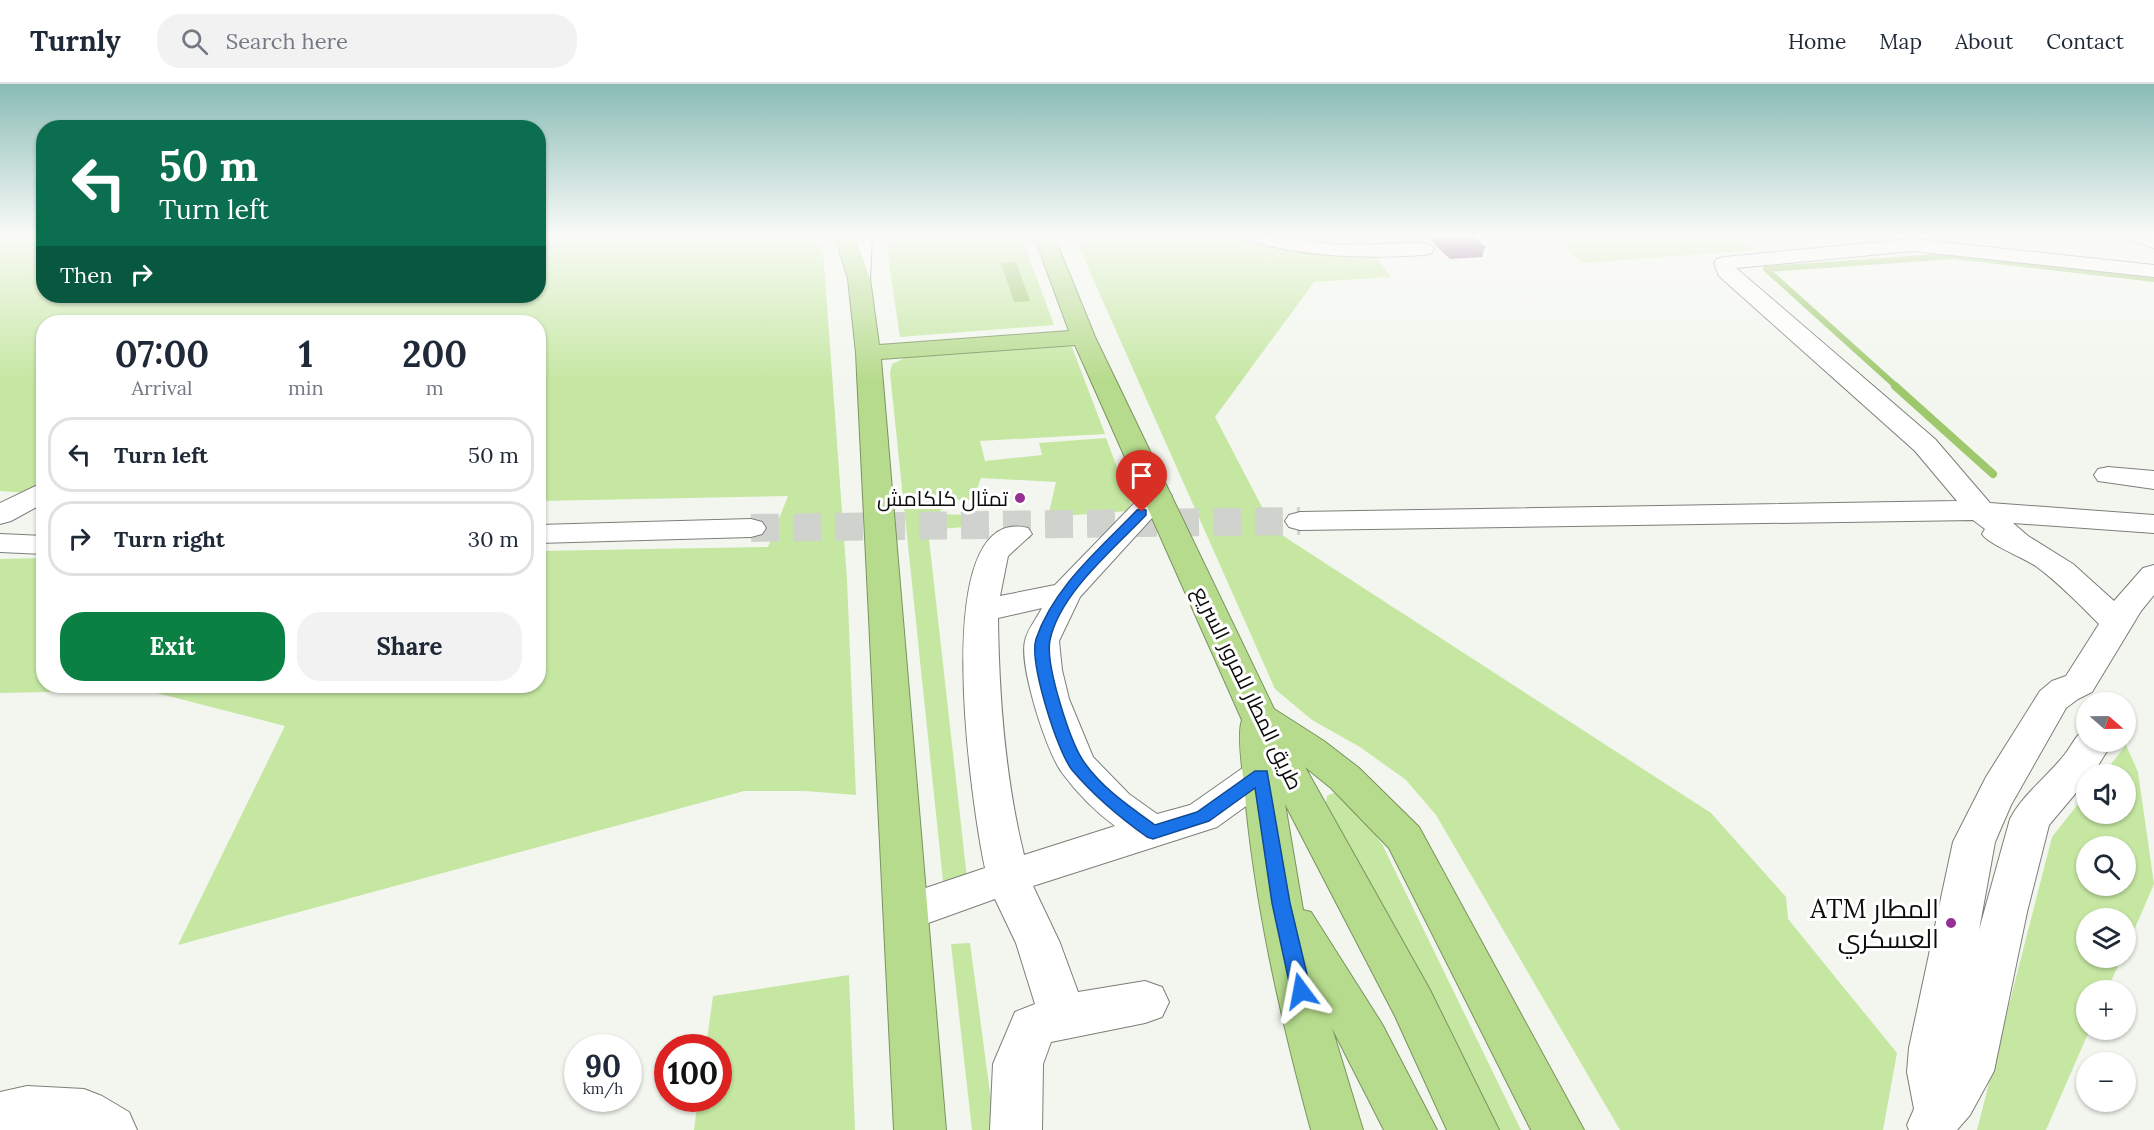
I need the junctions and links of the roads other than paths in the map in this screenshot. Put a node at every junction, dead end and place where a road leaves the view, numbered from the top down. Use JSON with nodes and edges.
{"nodes":[{"id":1,"x":860,"y":285,"type":"edge"},
{"id":2,"x":1065,"y":285,"type":"edge"},
{"id":3,"x":1741,"y":285,"type":"edge"},
{"id":4,"x":1083,"y":337,"type":"junction"},
{"id":5,"x":868,"y":353,"type":"junction"},
{"id":6,"x":1947,"y":473,"type":"junction"},
{"id":7,"x":2108,"y":475,"type":"dead end"},
{"id":8,"x":2154,"y":480,"type":"edge"},
{"id":9,"x":36,"y":496,"type":"edge"},
{"id":10,"x":1156,"y":496,"type":"junction"},
{"id":11,"x":1982,"y":511,"type":"junction"},
{"id":12,"x":1911,"y":512,"type":"junction"},
{"id":13,"x":0,"y":515,"type":"edge"},
{"id":14,"x":1300,"y":521,"type":"tunnel mouth"},
{"id":15,"x":2154,"y":524,"type":"edge"},
{"id":16,"x":751,"y":528,"type":"tunnel mouth"},
{"id":17,"x":546,"y":534,"type":"edge"},
{"id":18,"x":1017,"y":534,"type":"dead end"},
{"id":19,"x":2016,"y":540,"type":"junction"},
{"id":20,"x":0,"y":543,"type":"edge"},
{"id":21,"x":36,"y":545,"type":"edge"},
{"id":22,"x":2154,"y":575,"type":"edge"},
{"id":23,"x":1066,"y":593,"type":"junction"},
{"id":24,"x":982,"y":610,"type":"junction"},
{"id":25,"x":2117,"y":623,"type":"junction"},
{"id":26,"x":2078,"y":692,"type":"edge"},
{"id":27,"x":2084,"y":692,"type":"edge"},
{"id":28,"x":1259,"y":717,"type":"junction"},
{"id":29,"x":2029,"y":740,"type":"junction"},
{"id":30,"x":2087,"y":753,"type":"edge"},
{"id":31,"x":1261,"y":775,"type":"junction"},
{"id":32,"x":1153,"y":832,"type":"junction"},
{"id":33,"x":1008,"y":877,"type":"junction"},
{"id":34,"x":1281,"y":903,"type":"junction"},
{"id":35,"x":906,"y":913,"type":"junction"},
{"id":36,"x":1145,"y":1002,"type":"dead end"},
{"id":37,"x":1063,"y":1016,"type":"junction"},
{"id":38,"x":0,"y":1116,"type":"edge"},
{"id":39,"x":1935,"y":1120,"type":"edge"},
{"id":40,"x":111,"y":1130,"type":"edge"},
{"id":41,"x":920,"y":1130,"type":"edge"},
{"id":42,"x":1016,"y":1130,"type":"edge"},
{"id":43,"x":1337,"y":1130,"type":"edge"},
{"id":44,"x":1411,"y":1130,"type":"edge"},
{"id":45,"x":1473,"y":1130,"type":"edge"},
{"id":46,"x":1558,"y":1130,"type":"edge"}],
"edges":[{"from":1,"to":5,"type":"highway"},
{"from":2,"to":4,"type":"highway","name":"طريق المطار للمرور السريع"},
{"from":3,"to":6,"type":"street"},
{"from":4,"to":5,"type":"highway"},
{"from":4,"to":10,"type":"highway","name":"طريق المطار للمرور السريع"},
{"from":5,"to":35,"type":"highway"},
{"from":6,"to":11,"type":"street"},
{"from":6,"to":12,"type":"street"},
{"from":7,"to":8,"type":"street"},
{"from":9,"to":13,"type":"street"},
{"from":10,"to":23,"type":"street"},
{"from":10,"to":28,"type":"highway","name":"طريق المطار للمرور السريع"},
{"from":11,"to":12,"type":"street"},
{"from":11,"to":15,"type":"street"},
{"from":11,"to":19,"type":"street"},
{"from":12,"to":14,"type":"street"},
{"from":12,"to":19,"type":"street"},
{"from":16,"to":17,"type":"street"},
{"from":18,"to":24,"type":"street"},
{"from":19,"to":25,"type":"street"},
{"from":20,"to":21,"type":"street"},
{"from":22,"to":25,"type":"street"},
{"from":23,"to":24,"type":"street"},
{"from":23,"to":32,"type":"street"},
{"from":24,"to":33,"type":"street"},
{"from":25,"to":27,"type":"street"},
{"from":26,"to":29,"type":"street"},
{"from":28,"to":31,"type":"highway"},
{"from":28,"to":45,"type":"highway","name":"طريق المطار للمرور السريع"},
{"from":28,"to":46,"type":"highway"},
{"from":29,"to":30,"type":"street"},
{"from":29,"to":39,"type":"street"},
{"from":30,"to":39,"type":"street"},
{"from":31,"to":32,"type":"street"},
{"from":31,"to":34,"type":"highway"},
{"from":32,"to":33,"type":"street"},
{"from":33,"to":35,"type":"street"},
{"from":33,"to":37,"type":"street"},
{"from":34,"to":43,"type":"highway"},
{"from":34,"to":44,"type":"highway"},
{"from":35,"to":41,"type":"highway"},
{"from":36,"to":37,"type":"street"},
{"from":37,"to":42,"type":"street"},
{"from":38,"to":40,"type":"street"}]}
